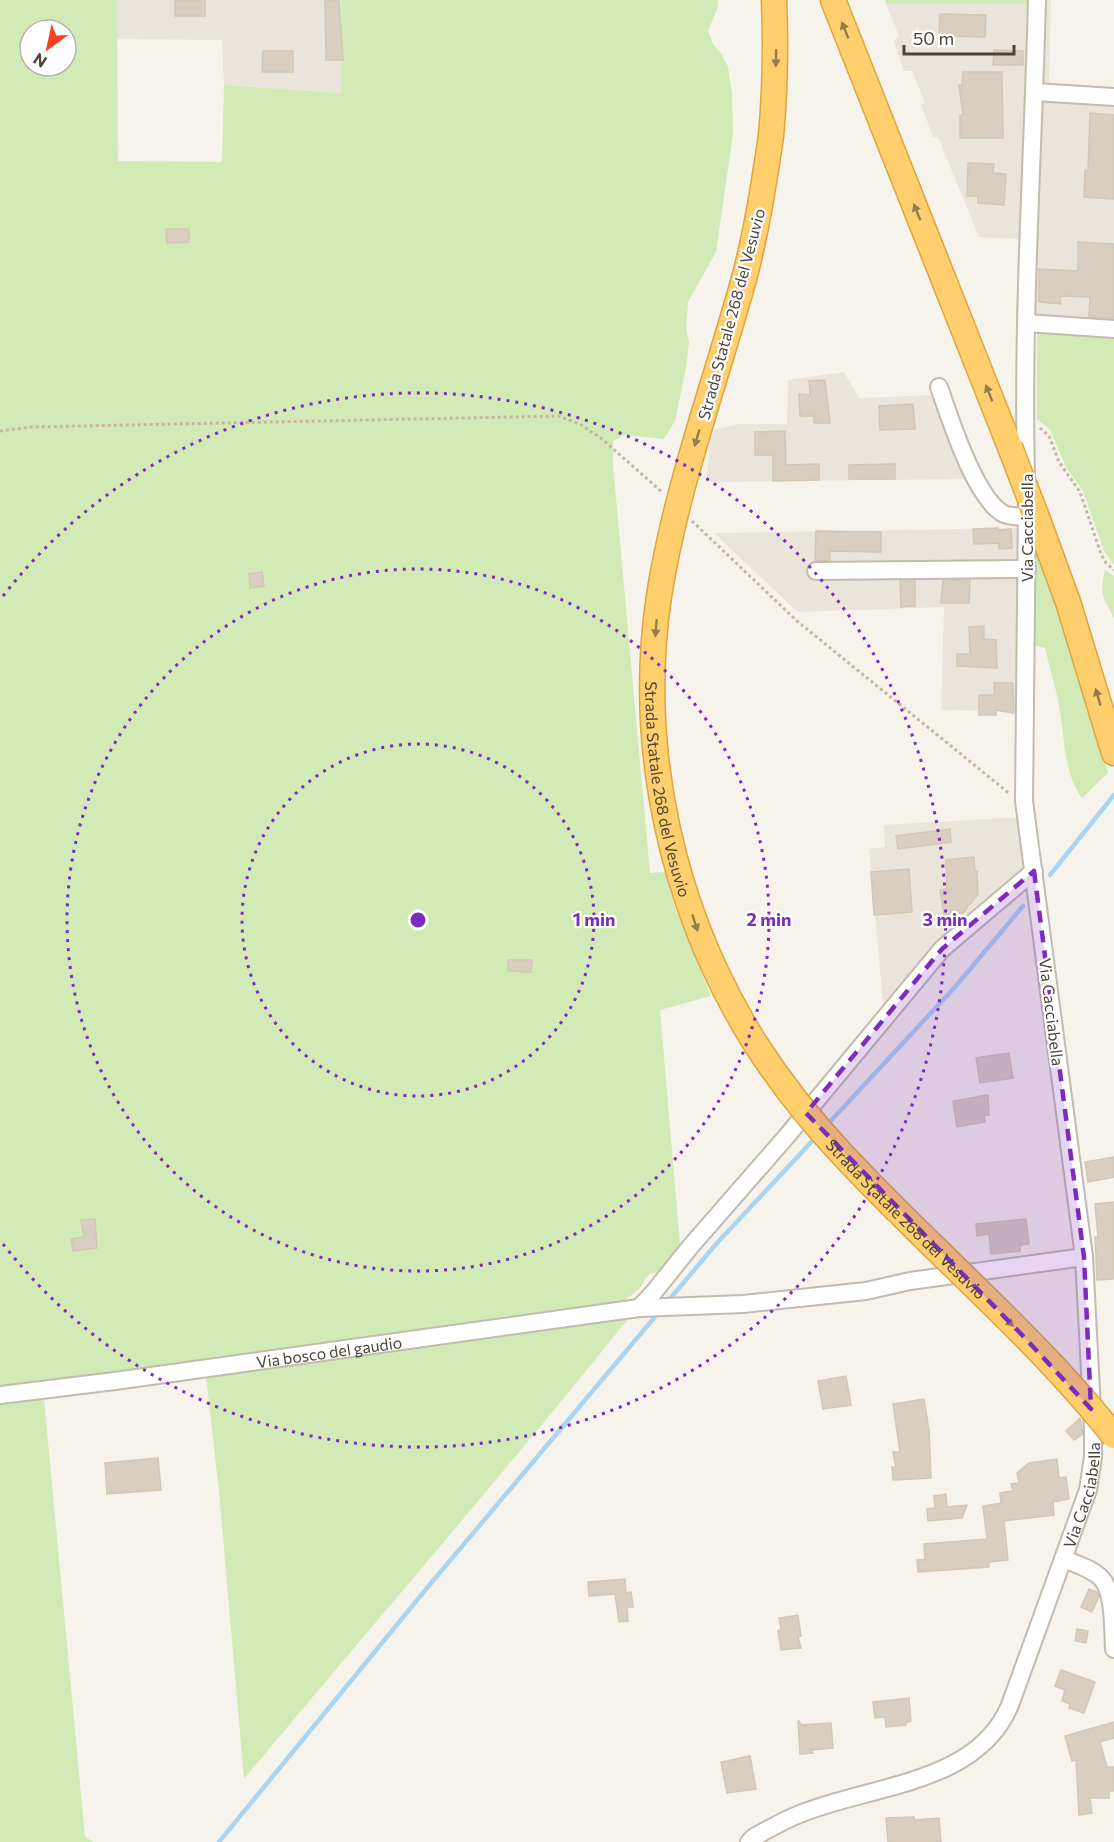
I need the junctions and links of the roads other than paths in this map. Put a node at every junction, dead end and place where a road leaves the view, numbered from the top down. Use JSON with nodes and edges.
{"nodes":[{"id":1,"x":774,"y":0,"type":"edge"},
{"id":2,"x":833,"y":0,"type":"edge"},
{"id":3,"x":1037,"y":0,"type":"edge"},
{"id":4,"x":1035,"y":92,"type":"junction"},
{"id":5,"x":1114,"y":97,"type":"edge"},
{"id":6,"x":1027,"y":323,"type":"junction"},
{"id":7,"x":1114,"y":329,"type":"edge"},
{"id":8,"x":939,"y":387,"type":"dead end"},
{"id":9,"x":1033,"y":518,"type":"junction"},
{"id":10,"x":1027,"y":569,"type":"junction"},
{"id":11,"x":816,"y":571,"type":"dead end"},
{"id":12,"x":1114,"y":753,"type":"edge"},
{"id":13,"x":1034,"y":871,"type":"junction"},
{"id":14,"x":1084,"y":1257,"type":"junction"},
{"id":15,"x":647,"y":1308,"type":"junction"},
{"id":16,"x":0,"y":1395,"type":"edge"},
{"id":17,"x":1114,"y":1436,"type":"edge"},
{"id":18,"x":1064,"y":1559,"type":"junction"},
{"id":19,"x":1114,"y":1649,"type":"edge"},
{"id":20,"x":748,"y":1842,"type":"edge"}],
"edges":[{"from":1,"to":17,"type":"highway","name":"Strada Statale 268 del Vesuvio","one_way":true,"bridge":true},
{"from":9,"to":2,"type":"highway","one_way":true,"bridge":true},
{"from":3,"to":4,"type":"street","name":"Via Cacciabella"},
{"from":4,"to":5,"type":"street"},
{"from":4,"to":6,"type":"street","name":"Via Cacciabella"},
{"from":6,"to":7,"type":"street"},
{"from":6,"to":9,"type":"street","name":"Via Cacciabella"},
{"from":8,"to":9,"type":"street"},
{"from":9,"to":10,"type":"street","name":"Via Cacciabella"},
{"from":12,"to":9,"type":"highway","one_way":true},
{"from":10,"to":11,"type":"street"},
{"from":10,"to":13,"type":"street","name":"Via Cacciabella"},
{"from":13,"to":14,"type":"street","name":"Via Cacciabella"},
{"from":13,"to":15,"type":"street"},
{"from":14,"to":15,"type":"street","name":"Via bosco del gaudio"},
{"from":14,"to":18,"type":"street","name":"Via Cacciabella"},
{"from":15,"to":16,"type":"street","name":"Via bosco del gaudio"},
{"from":18,"to":19,"type":"street"},
{"from":18,"to":20,"type":"street","name":"Via Cacciabella"}]}
